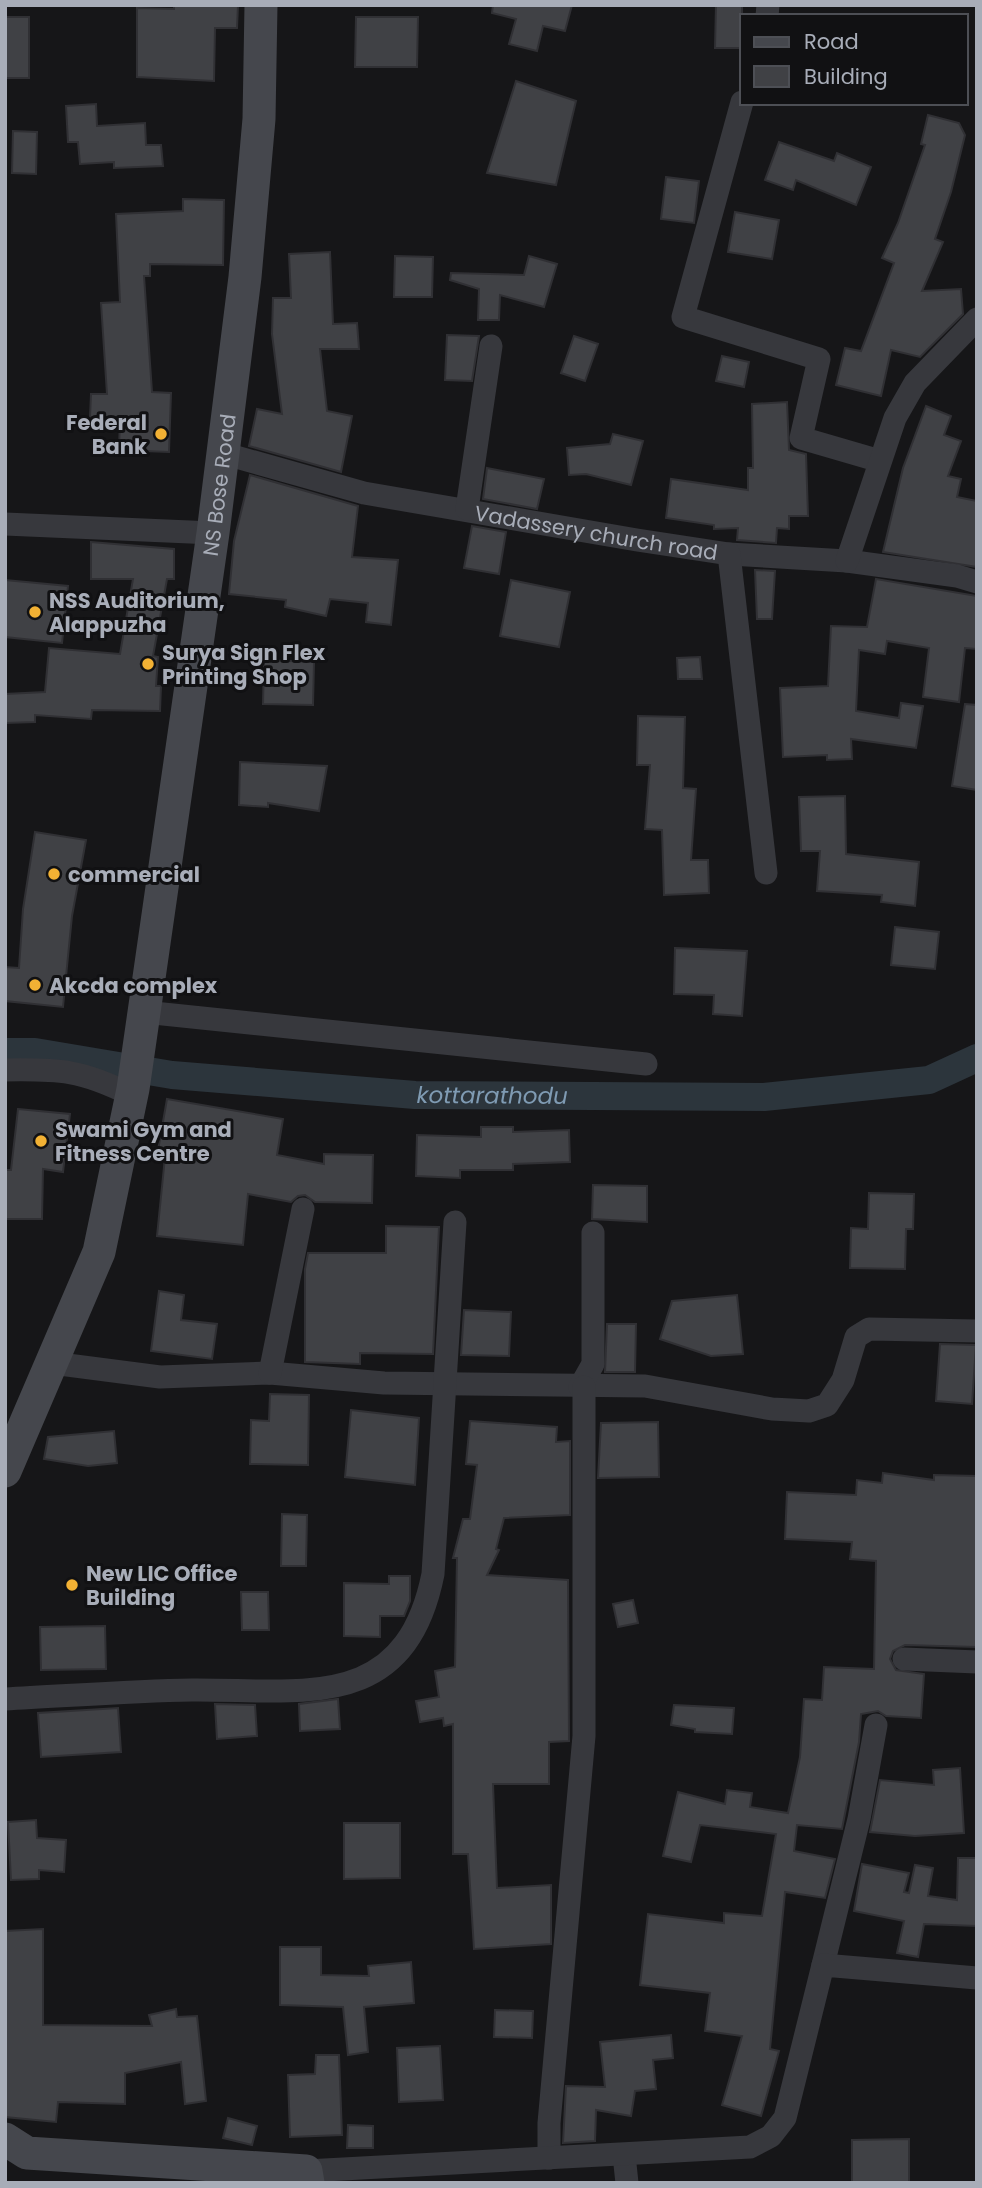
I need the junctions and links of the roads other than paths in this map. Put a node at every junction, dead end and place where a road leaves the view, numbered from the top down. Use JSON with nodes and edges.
{"nodes":[{"id":1,"x":261,"y":5,"type":"edge"},
{"id":2,"x":741,"y":105,"type":"edge"},
{"id":3,"x":977,"y":319,"type":"edge"},
{"id":4,"x":491,"y":346,"type":"dead end"},
{"id":5,"x":222,"y":453,"type":"junction"},
{"id":6,"x":880,"y":461,"type":"junction"},
{"id":7,"x":467,"y":509,"type":"junction"},
{"id":8,"x":5,"y":523,"type":"edge"},
{"id":9,"x":213,"y":533,"type":"junction"},
{"id":10,"x":729,"y":554,"type":"junction"},
{"id":11,"x":847,"y":561,"type":"junction"},
{"id":12,"x":977,"y":582,"type":"edge"},
{"id":13,"x":766,"y":873,"type":"dead end"},
{"id":14,"x":141,"y":1028,"type":"junction"},
{"id":15,"x":646,"y":1065,"type":"dead end"},
{"id":16,"x":5,"y":1070,"type":"edge"},
{"id":17,"x":132,"y":1092,"type":"junction"},
{"id":18,"x":303,"y":1209,"type":"dead end"},
{"id":19,"x":455,"y":1222,"type":"dead end"},
{"id":20,"x":593,"y":1233,"type":"dead end"},
{"id":21,"x":977,"y":1331,"type":"edge"},
{"id":22,"x":52,"y":1363,"type":"junction"},
{"id":23,"x":270,"y":1373,"type":"junction"},
{"id":24,"x":444,"y":1382,"type":"junction"},
{"id":25,"x":582,"y":1387,"type":"junction"},
{"id":26,"x":5,"y":1471,"type":"edge"},
{"id":27,"x":904,"y":1659,"type":"dead end"},
{"id":28,"x":977,"y":1662,"type":"edge"},
{"id":29,"x":5,"y":1699,"type":"edge"},
{"id":30,"x":876,"y":1725,"type":"dead end"},
{"id":31,"x":823,"y":1965,"type":"junction"},
{"id":32,"x":977,"y":1978,"type":"edge"},
{"id":33,"x":16,"y":2146,"type":"edge"},
{"id":34,"x":624,"y":2155,"type":"junction"},
{"id":35,"x":549,"y":2158,"type":"junction"},
{"id":36,"x":307,"y":2177,"type":"edge"},
{"id":37,"x":627,"y":2183,"type":"edge"}],
"edges":[{"from":1,"to":5,"type":"main road","name":"NS Bose Road"},
{"from":2,"to":6,"type":"street"},
{"from":3,"to":6,"type":"street"},
{"from":4,"to":7,"type":"street"},
{"from":5,"to":7,"type":"street","name":"Vadassery church road"},
{"from":5,"to":9,"type":"main road","name":"NS Bose Road"},
{"from":6,"to":11,"type":"street"},
{"from":7,"to":10,"type":"street","name":"Vadassery church road"},
{"from":8,"to":9,"type":"street"},
{"from":9,"to":14,"type":"main road","name":"NS Bose Road"},
{"from":10,"to":11,"type":"street","name":"Vadassery church road"},
{"from":10,"to":13,"type":"street"},
{"from":11,"to":12,"type":"street","name":"Vadassery church road"},
{"from":14,"to":15,"type":"street"},
{"from":14,"to":17,"type":"main road","name":"NS Bose Road"},
{"from":16,"to":17,"type":"street"},
{"from":17,"to":22,"type":"main road","name":"NS Bose Road"},
{"from":18,"to":23,"type":"street"},
{"from":19,"to":24,"type":"street"},
{"from":20,"to":25,"type":"street"},
{"from":21,"to":25,"type":"street"},
{"from":22,"to":23,"type":"street"},
{"from":22,"to":26,"type":"main road","name":"NS Bose Road"},
{"from":23,"to":24,"type":"street"},
{"from":24,"to":25,"type":"street"},
{"from":24,"to":29,"type":"street"},
{"from":25,"to":35,"type":"street"},
{"from":27,"to":28,"type":"street"},
{"from":30,"to":31,"type":"street"},
{"from":31,"to":32,"type":"street"},
{"from":31,"to":34,"type":"street"},
{"from":33,"to":36,"type":"main road"},
{"from":34,"to":35,"type":"street"},
{"from":34,"to":37,"type":"street"},
{"from":35,"to":36,"type":"street"}]}
